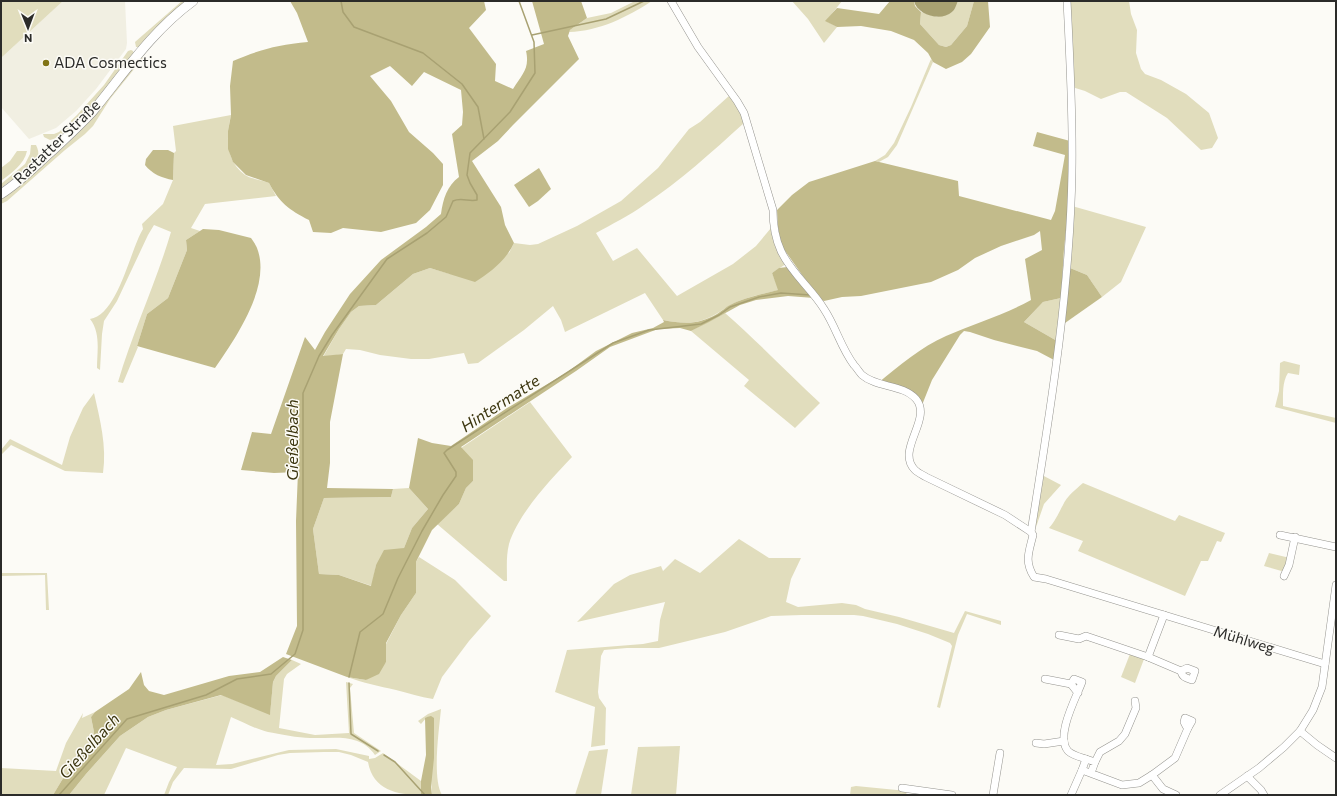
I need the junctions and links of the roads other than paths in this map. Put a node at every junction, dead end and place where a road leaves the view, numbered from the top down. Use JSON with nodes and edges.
{"nodes":[{"id":1,"x":192,"y":1,"type":"edge"},
{"id":2,"x":671,"y":1,"type":"edge"},
{"id":3,"x":1066,"y":1,"type":"edge"},
{"id":4,"x":1,"y":194,"type":"edge"},
{"id":5,"x":1032,"y":532,"type":"junction"},
{"id":6,"x":1280,"y":534,"type":"dead end"},
{"id":7,"x":1295,"y":537,"type":"junction"},
{"id":8,"x":1336,"y":547,"type":"edge"},
{"id":9,"x":1284,"y":576,"type":"dead end"},
{"id":10,"x":1336,"y":585,"type":"edge"},
{"id":11,"x":1164,"y":615,"type":"junction"},
{"id":12,"x":1059,"y":635,"type":"dead end"},
{"id":13,"x":1148,"y":657,"type":"junction"},
{"id":14,"x":1325,"y":664,"type":"junction"},
{"id":15,"x":1182,"y":671,"type":"dead end"},
{"id":16,"x":1045,"y":679,"type":"dead end"},
{"id":17,"x":1071,"y":684,"type":"junction"},
{"id":18,"x":1078,"y":693,"type":"junction"},
{"id":19,"x":1135,"y":701,"type":"dead end"},
{"id":20,"x":1188,"y":728,"type":"dead end"},
{"id":21,"x":1300,"y":731,"type":"junction"},
{"id":22,"x":1064,"y":741,"type":"junction"},
{"id":23,"x":1036,"y":743,"type":"dead end"},
{"id":24,"x":1000,"y":753,"type":"dead end"},
{"id":25,"x":1336,"y":758,"type":"edge"},
{"id":26,"x":1086,"y":759,"type":"junction"},
{"id":27,"x":1095,"y":762,"type":"junction"},
{"id":28,"x":1082,"y":770,"type":"junction"},
{"id":29,"x":1091,"y":773,"type":"junction"},
{"id":30,"x":1152,"y":776,"type":"junction"},
{"id":31,"x":1247,"y":776,"type":"junction"},
{"id":32,"x":902,"y":788,"type":"dead end"},
{"id":33,"x":952,"y":795,"type":"edge"},
{"id":34,"x":993,"y":795,"type":"edge"},
{"id":35,"x":1071,"y":795,"type":"edge"},
{"id":36,"x":1176,"y":795,"type":"edge"},
{"id":37,"x":1220,"y":795,"type":"edge"},
{"id":38,"x":1264,"y":795,"type":"edge"}],
"edges":[{"from":1,"to":4,"type":"main road","name":"Rastatter Straße"},
{"from":2,"to":5,"type":"street"},
{"from":3,"to":5,"type":"street"},
{"from":5,"to":11,"type":"street","name":"Mühlweg"},
{"from":6,"to":7,"type":"street"},
{"from":7,"to":8,"type":"street"},
{"from":7,"to":9,"type":"street"},
{"from":10,"to":14,"type":"street"},
{"from":11,"to":13,"type":"street"},
{"from":11,"to":14,"type":"street","name":"Mühlweg"},
{"from":12,"to":13,"type":"street"},
{"from":13,"to":15,"type":"street"},
{"from":14,"to":21,"type":"street"},
{"from":16,"to":17,"type":"street"},
{"from":17,"to":18,"type":"street"},
{"from":17,"to":18,"type":"street"},
{"from":18,"to":22,"type":"street"},
{"from":19,"to":27,"type":"street"},
{"from":20,"to":30,"type":"street"},
{"from":21,"to":25,"type":"street"},
{"from":21,"to":31,"type":"street"},
{"from":22,"to":23,"type":"street"},
{"from":22,"to":26,"type":"street"},
{"from":24,"to":34,"type":"street"},
{"from":26,"to":27,"type":"street"},
{"from":26,"to":28,"type":"street"},
{"from":27,"to":29,"type":"street"},
{"from":28,"to":29,"type":"street"},
{"from":28,"to":35,"type":"street"},
{"from":29,"to":30,"type":"street"},
{"from":30,"to":36,"type":"street"},
{"from":31,"to":37,"type":"street"},
{"from":31,"to":38,"type":"street"},
{"from":32,"to":33,"type":"street"}]}
